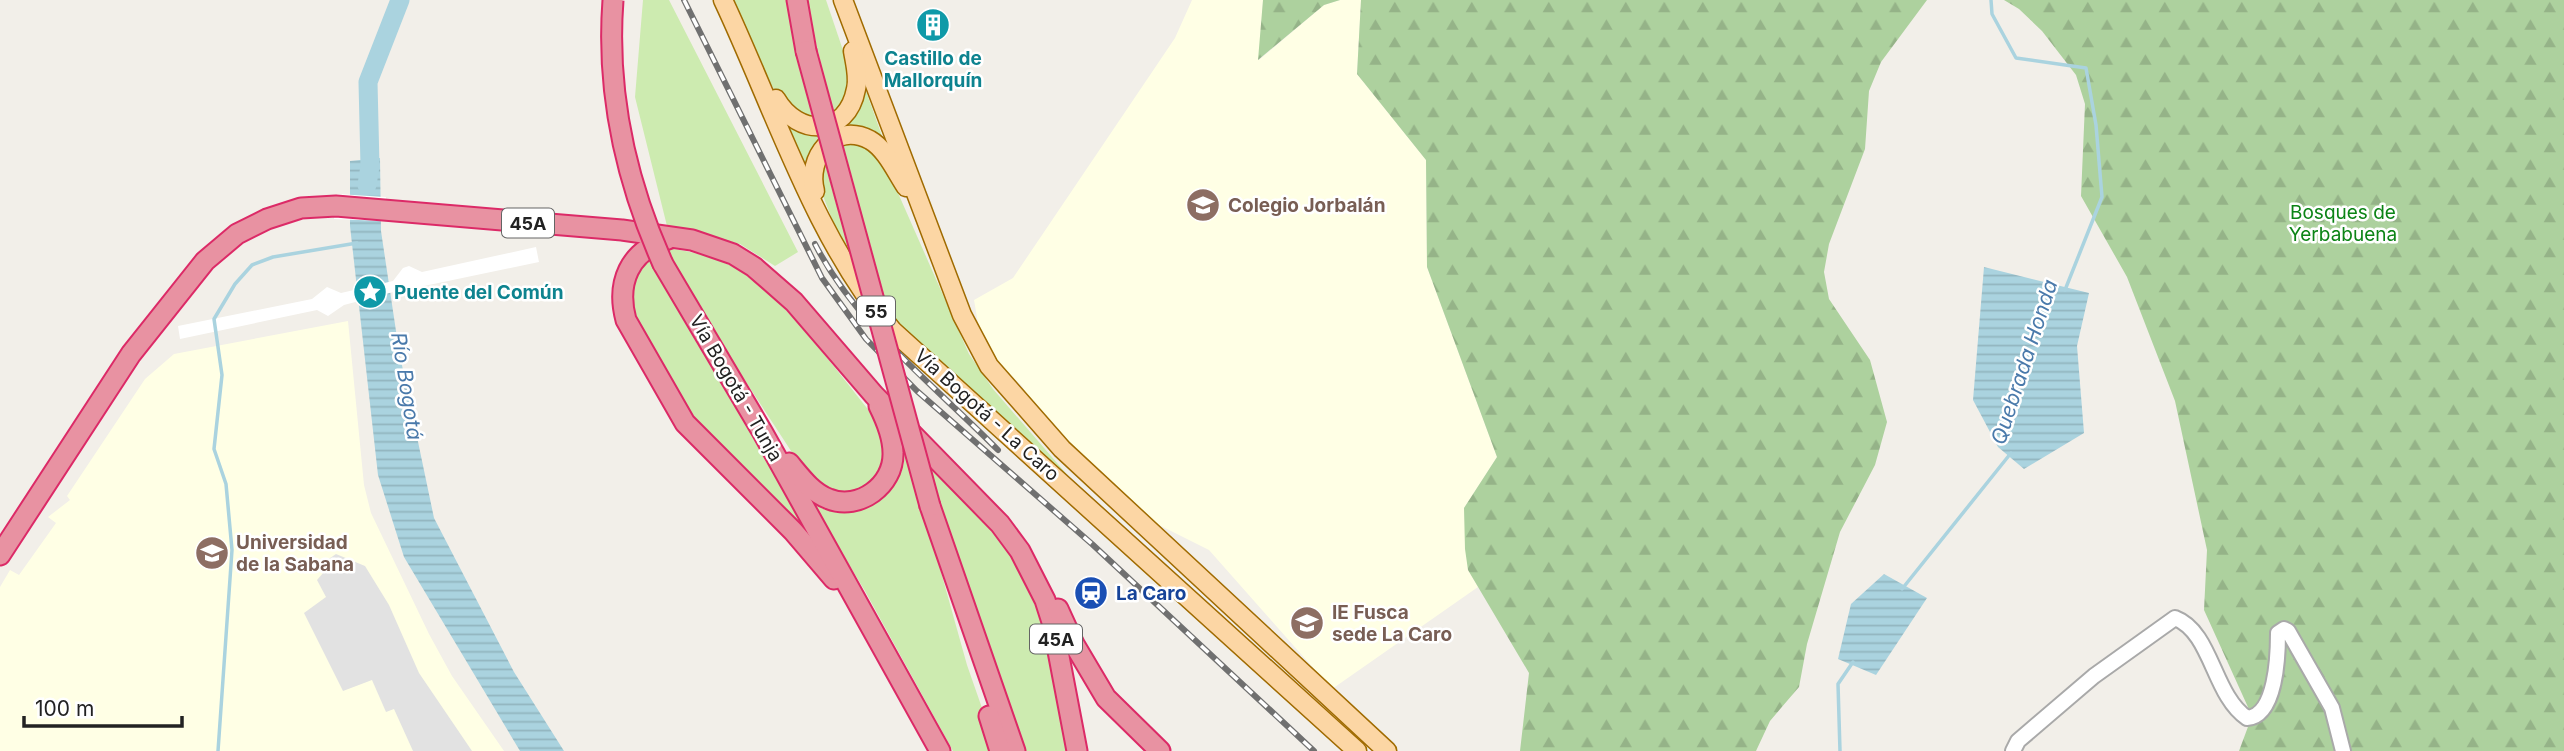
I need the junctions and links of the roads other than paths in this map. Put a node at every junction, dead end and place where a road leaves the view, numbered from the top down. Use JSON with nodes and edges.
{"nodes":[{"id":1,"x":613,"y":0,"type":"edge"},
{"id":2,"x":797,"y":0,"type":"edge"},
{"id":3,"x":844,"y":5,"type":"edge"},
{"id":4,"x":726,"y":6,"type":"edge"},
{"id":5,"x":920,"y":207,"type":"junction"},
{"id":6,"x":825,"y":225,"type":"junction"},
{"id":7,"x":672,"y":237,"type":"junction"},
{"id":8,"x":874,"y":395,"type":"junction"},
{"id":9,"x":762,"y":433,"type":"junction"},
{"id":10,"x":930,"y":506,"type":"junction"},
{"id":11,"x":1020,"y":551,"type":"junction"},
{"id":12,"x":0,"y":555,"type":"edge"},
{"id":13,"x":894,"y":669,"type":"junction"},
{"id":14,"x":940,"y":751,"type":"edge"},
{"id":15,"x":1000,"y":751,"type":"edge"},
{"id":16,"x":1015,"y":751,"type":"edge"},
{"id":17,"x":1077,"y":751,"type":"edge"},
{"id":18,"x":1160,"y":751,"type":"edge"},
{"id":19,"x":1357,"y":751,"type":"edge"},
{"id":20,"x":1387,"y":751,"type":"edge"},
{"id":21,"x":2013,"y":751,"type":"edge"},
{"id":22,"x":2343,"y":751,"type":"edge"}],
"edges":[{"from":1,"to":9,"type":"highway","name":"Vía Bogotá - Tunja","bridge":true},
{"from":2,"to":10,"type":"highway","number":"55","bridge":true},
{"from":3,"to":4,"type":"main road"},
{"from":3,"to":5,"type":"main road","name":"Vía Bogotá - La Caro"},
{"from":4,"to":6,"type":"main road","name":"Vía Bogotá - La Caro","number":"55"},
{"from":5,"to":6,"type":"main road"},
{"from":5,"to":20,"type":"main road","name":"Vía Bogotá - La Caro"},
{"from":6,"to":19,"type":"main road","name":"Vía Bogotá - La Caro","number":"55"},
{"from":7,"to":8,"type":"highway","number":"45A"},
{"from":7,"to":12,"type":"highway","number":"45A"},
{"from":7,"to":13,"type":"highway"},
{"from":8,"to":9,"type":"highway"},
{"from":8,"to":11,"type":"highway","number":"45A"},
{"from":9,"to":13,"type":"highway","name":"Vía Bogotá - Tunja"},
{"from":10,"to":15,"type":"highway","number":"55"},
{"from":10,"to":16,"type":"highway","number":"55"},
{"from":11,"to":17,"type":"highway","number":"45A"},
{"from":11,"to":18,"type":"highway"},
{"from":13,"to":14,"type":"highway","name":"Vía Bogotá - Tunja"},
{"from":21,"to":22,"type":"street"}]}
